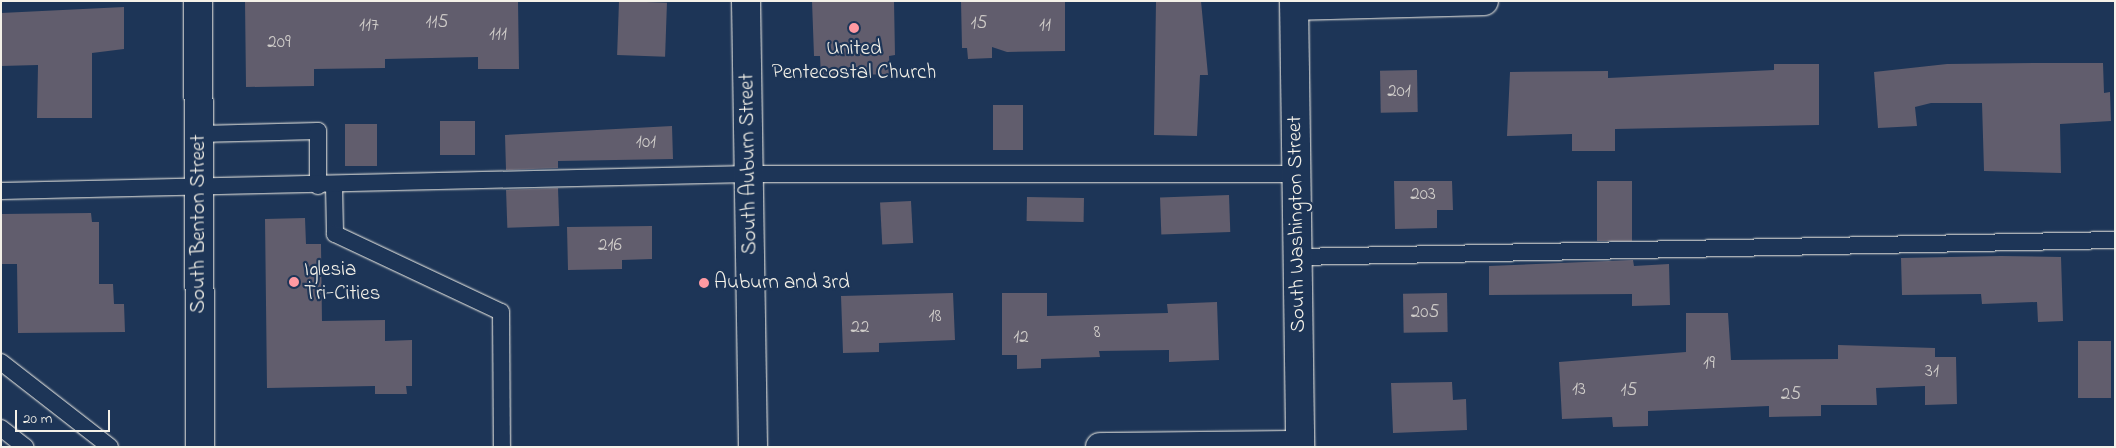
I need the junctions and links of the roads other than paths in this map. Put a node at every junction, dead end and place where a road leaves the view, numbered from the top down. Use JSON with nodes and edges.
{"nodes":[{"id":1,"x":198,"y":1,"type":"edge"},
{"id":2,"x":746,"y":1,"type":"edge"},
{"id":3,"x":1484,"y":1,"type":"edge"},
{"id":4,"x":1294,"y":4,"type":"edge"},
{"id":5,"x":199,"y":134,"type":"junction"},
{"id":6,"x":749,"y":174,"type":"junction"},
{"id":7,"x":1297,"y":174,"type":"junction"},
{"id":8,"x":326,"y":186,"type":"junction"},
{"id":9,"x":199,"y":189,"type":"junction"},
{"id":10,"x":1,"y":191,"type":"edge"},
{"id":11,"x":2115,"y":240,"type":"edge"},
{"id":12,"x":1298,"y":257,"type":"junction"},
{"id":13,"x":1,"y":362,"type":"edge"},
{"id":14,"x":1,"y":428,"type":"edge"},
{"id":15,"x":1300,"y":446,"type":"edge"},
{"id":16,"x":25,"y":447,"type":"edge"},
{"id":17,"x":110,"y":447,"type":"edge"},
{"id":18,"x":200,"y":447,"type":"edge"},
{"id":19,"x":502,"y":447,"type":"edge"},
{"id":20,"x":753,"y":447,"type":"edge"},
{"id":21,"x":1100,"y":447,"type":"edge"}],
"edges":[{"from":1,"to":5,"type":"street","name":"South Benton Street"},
{"from":2,"to":6,"type":"street","name":"South Auburn Street"},
{"from":3,"to":4,"type":"street"},
{"from":4,"to":7,"type":"street","name":"South Washington Street"},
{"from":5,"to":8,"type":"lane"},
{"from":5,"to":9,"type":"street","name":"South Benton Street"},
{"from":6,"to":7,"type":"lane"},
{"from":6,"to":8,"type":"lane"},
{"from":6,"to":20,"type":"street","name":"South Auburn Street"},
{"from":7,"to":12,"type":"street","name":"South Washington Street"},
{"from":8,"to":9,"type":"lane"},
{"from":8,"to":19,"type":"lane"},
{"from":9,"to":10,"type":"lane"},
{"from":9,"to":18,"type":"street","name":"South Benton Street"},
{"from":11,"to":12,"type":"lane"},
{"from":12,"to":15,"type":"street","name":"South Washington Street"},
{"from":13,"to":17,"type":"lane"},
{"from":14,"to":16,"type":"lane"},
{"from":15,"to":21,"type":"street"}]}
